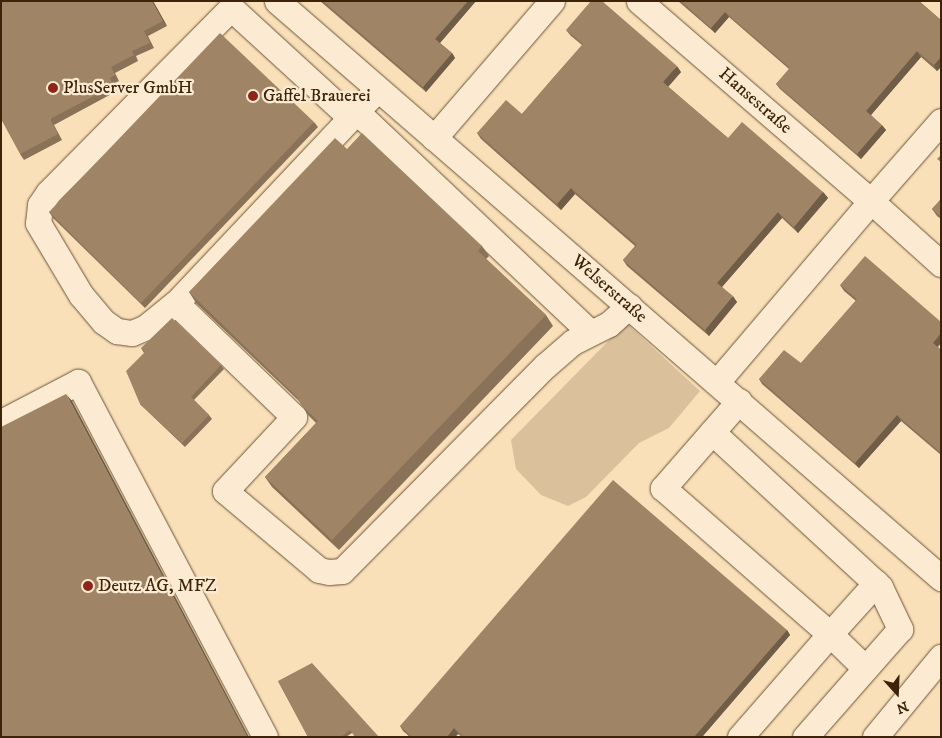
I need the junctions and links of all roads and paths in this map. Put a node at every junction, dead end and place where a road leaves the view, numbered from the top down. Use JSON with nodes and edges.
{"nodes":[{"id":1,"x":277,"y":1,"type":"edge"},
{"id":2,"x":552,"y":1,"type":"edge"},
{"id":3,"x":639,"y":1,"type":"edge"},
{"id":4,"x":378,"y":89,"type":"junction"},
{"id":5,"x":353,"y":114,"type":"junction"},
{"id":6,"x":941,"y":121,"type":"edge"},
{"id":7,"x":434,"y":138,"type":"junction"},
{"id":8,"x":870,"y":201,"type":"junction"},
{"id":9,"x":941,"y":264,"type":"edge"},
{"id":10,"x":176,"y":303,"type":"junction"},
{"id":11,"x":629,"y":306,"type":"junction"},
{"id":12,"x":590,"y":332,"type":"junction"},
{"id":13,"x":717,"y":382,"type":"junction"},
{"id":14,"x":739,"y":401,"type":"junction"},
{"id":15,"x":1,"y":422,"type":"edge"},
{"id":16,"x":712,"y":432,"type":"junction"},
{"id":17,"x":941,"y":578,"type":"edge"},
{"id":18,"x":876,"y":583,"type":"junction"},
{"id":19,"x":830,"y":634,"type":"junction"},
{"id":20,"x":941,"y":657,"type":"edge"},
{"id":21,"x":865,"y":668,"type":"junction"},
{"id":22,"x":266,"y":737,"type":"edge"},
{"id":23,"x":740,"y":737,"type":"edge"},
{"id":24,"x":805,"y":737,"type":"edge"},
{"id":25,"x":875,"y":737,"type":"edge"}],
"edges":[{"from":1,"to":4,"type":"street","name":"Welserstraße"},
{"from":2,"to":7,"type":"street"},
{"from":3,"to":8,"type":"street","name":"Hansestraße"},
{"from":4,"to":5,"type":"street"},
{"from":4,"to":7,"type":"street","name":"Welserstraße"},
{"from":5,"to":10,"type":"street"},
{"from":5,"to":10,"type":"street"},
{"from":5,"to":12,"type":"street"},
{"from":6,"to":8,"type":"street"},
{"from":7,"to":11,"type":"street","name":"Welserstraße"},
{"from":8,"to":9,"type":"street","name":"Hansestraße"},
{"from":8,"to":13,"type":"street"},
{"from":10,"to":12,"type":"street"},
{"from":11,"to":12,"type":"street"},
{"from":11,"to":13,"type":"street","name":"Welserstraße"},
{"from":13,"to":14,"type":"street","name":"Welserstraße"},
{"from":14,"to":16,"type":"street"},
{"from":14,"to":17,"type":"street","name":"Welserstraße"},
{"from":15,"to":22,"type":"street"},
{"from":16,"to":18,"type":"street"},
{"from":16,"to":19,"type":"street"},
{"from":18,"to":19,"type":"street"},
{"from":18,"to":21,"type":"street"},
{"from":19,"to":21,"type":"street"},
{"from":19,"to":23,"type":"street"},
{"from":20,"to":25,"type":"street"},
{"from":21,"to":24,"type":"street"}]}
